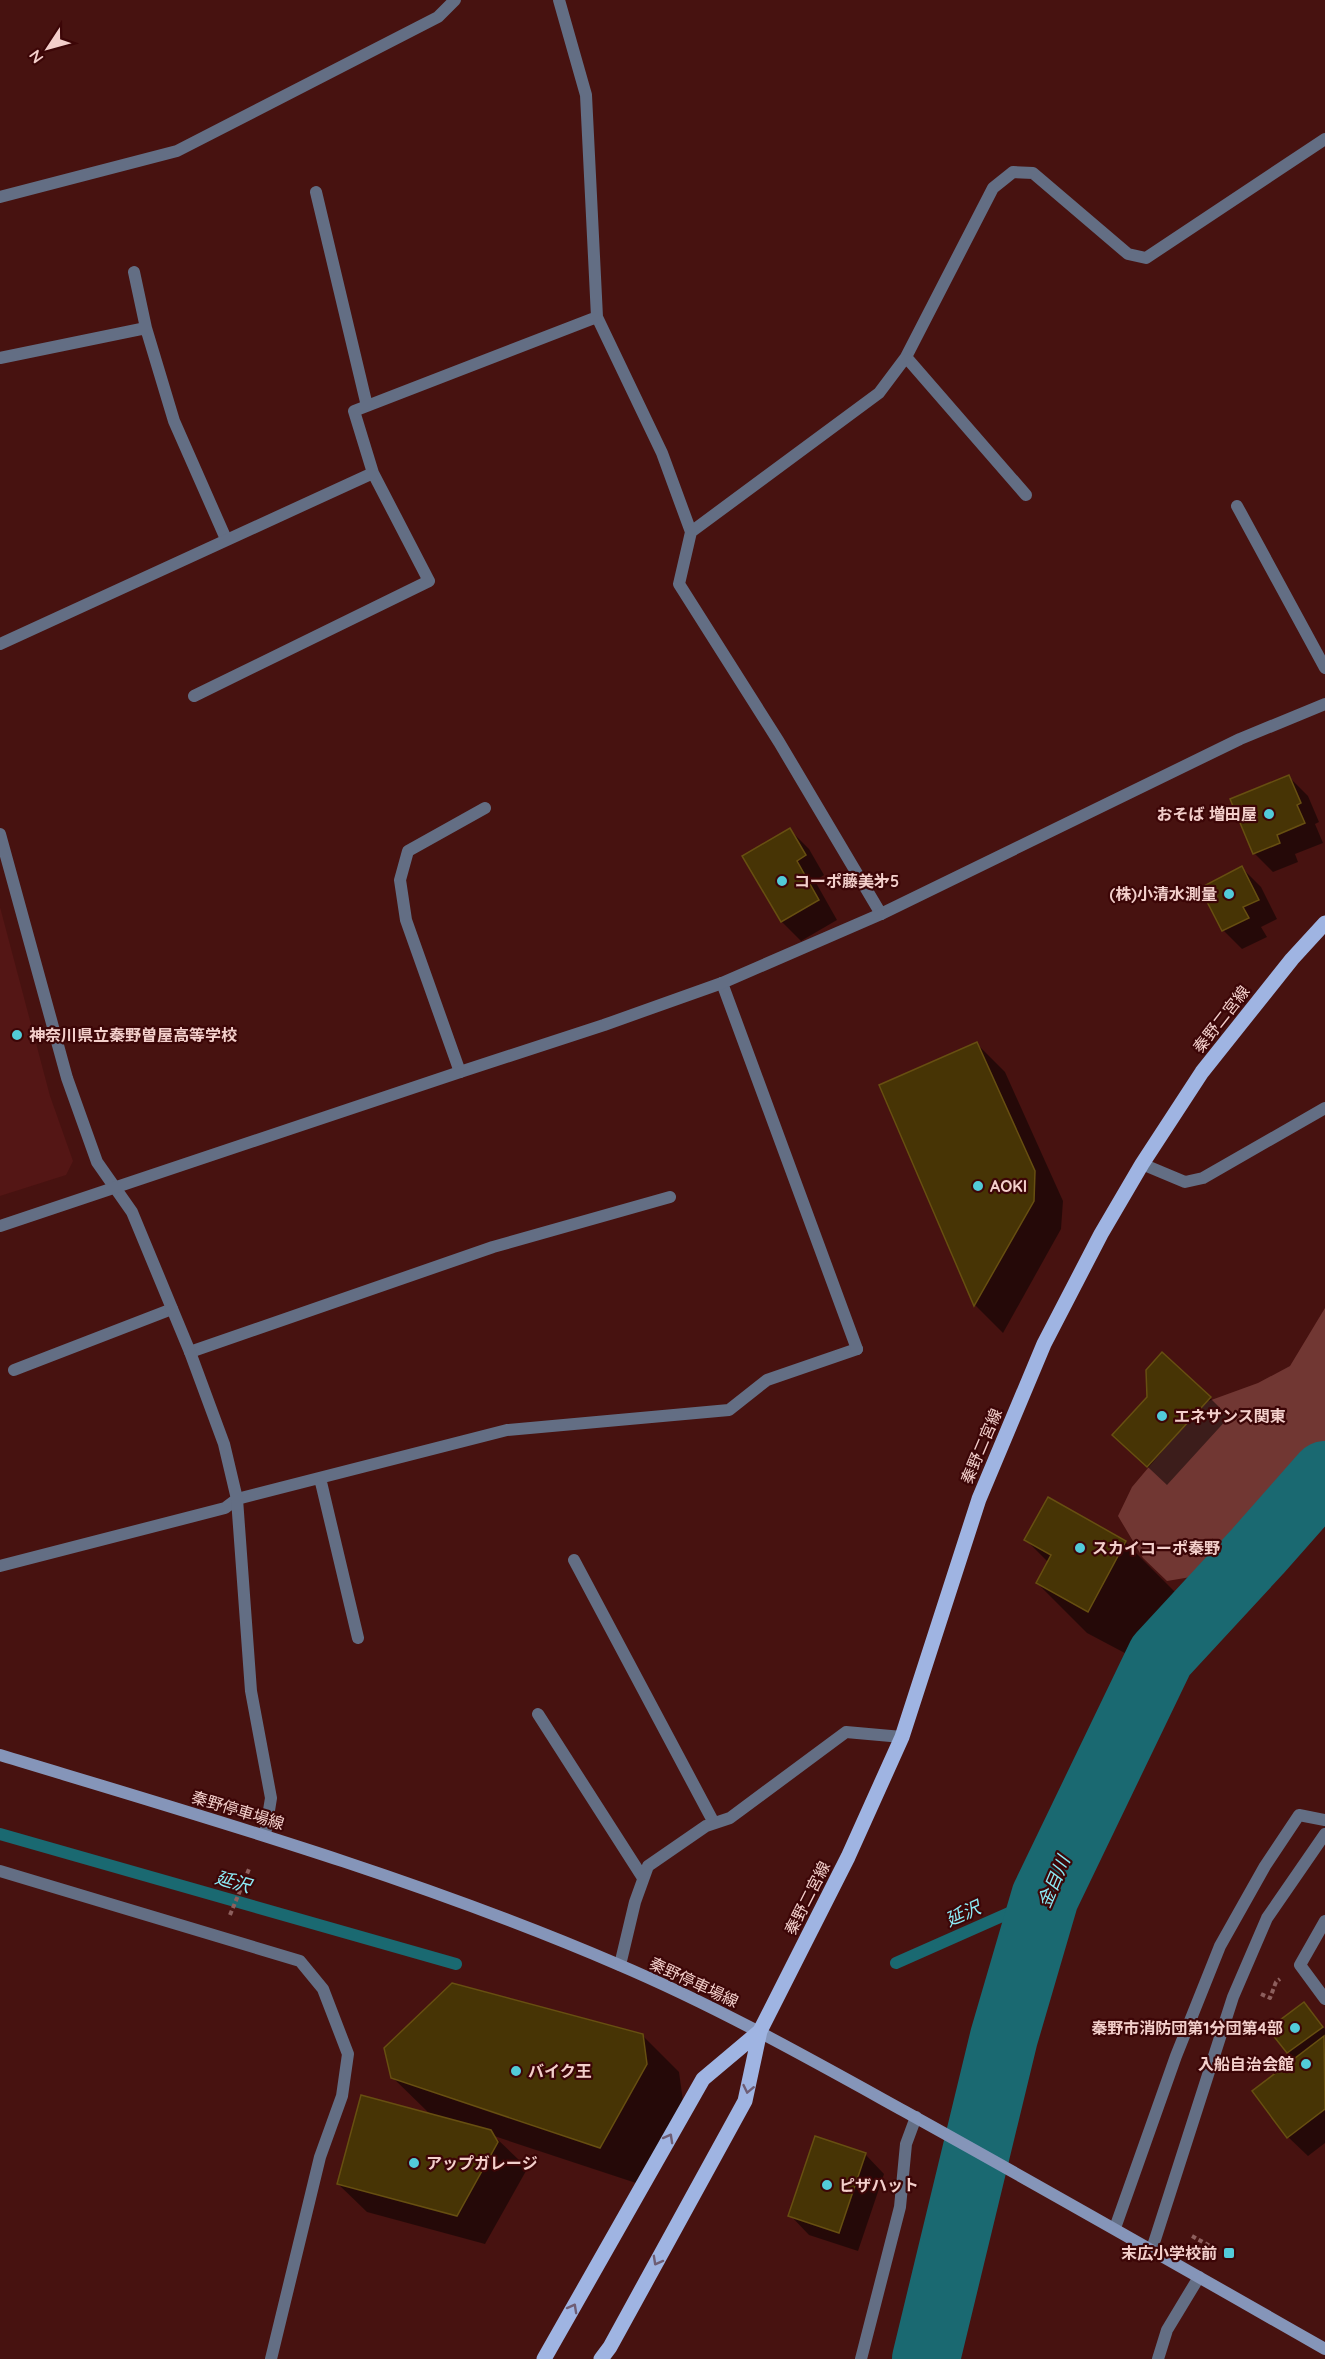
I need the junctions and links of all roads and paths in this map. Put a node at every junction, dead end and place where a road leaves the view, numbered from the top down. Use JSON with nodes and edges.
{"nodes":[{"id":1,"x":455,"y":0,"type":"edge"},
{"id":2,"x":559,"y":0,"type":"edge"},
{"id":3,"x":1325,"y":139,"type":"edge"},
{"id":4,"x":316,"y":192,"type":"dead end"},
{"id":5,"x":0,"y":197,"type":"edge"},
{"id":6,"x":134,"y":272,"type":"dead end"},
{"id":7,"x":597,"y":317,"type":"junction"},
{"id":8,"x":146,"y":328,"type":"junction"},
{"id":9,"x":906,"y":357,"type":"junction"},
{"id":10,"x":0,"y":358,"type":"edge"},
{"id":11,"x":367,"y":406,"type":"junction"},
{"id":12,"x":373,"y":473,"type":"junction"},
{"id":13,"x":1026,"y":495,"type":"dead end"},
{"id":14,"x":1237,"y":506,"type":"dead end"},
{"id":15,"x":692,"y":532,"type":"junction"},
{"id":16,"x":226,"y":539,"type":"junction"},
{"id":17,"x":0,"y":644,"type":"edge"},
{"id":18,"x":1325,"y":668,"type":"edge"},
{"id":19,"x":194,"y":696,"type":"dead end"},
{"id":20,"x":1325,"y":704,"type":"edge"},
{"id":21,"x":485,"y":808,"type":"dead end"},
{"id":22,"x":0,"y":834,"type":"edge"},
{"id":23,"x":881,"y":914,"type":"junction"},
{"id":24,"x":1325,"y":923,"type":"edge"},
{"id":25,"x":722,"y":983,"type":"junction"},
{"id":26,"x":460,"y":1072,"type":"junction"},
{"id":27,"x":1325,"y":1108,"type":"edge"},
{"id":28,"x":1142,"y":1164,"type":"junction"},
{"id":29,"x":116,"y":1189,"type":"junction"},
{"id":30,"x":670,"y":1197,"type":"dead end"},
{"id":31,"x":0,"y":1226,"type":"edge"},
{"id":32,"x":172,"y":1309,"type":"junction"},
{"id":33,"x":190,"y":1352,"type":"junction"},
{"id":34,"x":14,"y":1370,"type":"dead end"},
{"id":35,"x":320,"y":1478,"type":"junction"},
{"id":36,"x":237,"y":1499,"type":"junction"},
{"id":37,"x":574,"y":1560,"type":"dead end"},
{"id":38,"x":0,"y":1566,"type":"edge"},
{"id":39,"x":358,"y":1638,"type":"dead end"},
{"id":40,"x":538,"y":1714,"type":"dead end"},
{"id":41,"x":902,"y":1737,"type":"junction"},
{"id":42,"x":0,"y":1755,"type":"edge"},
{"id":43,"x":1325,"y":1820,"type":"edge"},
{"id":44,"x":714,"y":1823,"type":"junction"},
{"id":45,"x":1325,"y":1834,"type":"edge"},
{"id":46,"x":265,"y":1835,"type":"junction"},
{"id":47,"x":249,"y":1869,"type":"dead end"},
{"id":48,"x":0,"y":1871,"type":"edge"},
{"id":49,"x":643,"y":1878,"type":"junction"},
{"id":50,"x":229,"y":1917,"type":"dead end"},
{"id":51,"x":1325,"y":1921,"type":"edge"},
{"id":52,"x":620,"y":1965,"type":"junction"},
{"id":53,"x":1276,"y":1982,"type":"dead end"},
{"id":54,"x":1265,"y":1995,"type":"dead end"},
{"id":55,"x":1325,"y":1999,"type":"edge"},
{"id":56,"x":760,"y":2031,"type":"junction"},
{"id":57,"x":916,"y":2117,"type":"junction"},
{"id":58,"x":1115,"y":2228,"type":"junction"},
{"id":59,"x":1192,"y":2236,"type":"dead end"},
{"id":60,"x":1210,"y":2246,"type":"dead end"},
{"id":61,"x":1152,"y":2249,"type":"junction"},
{"id":62,"x":1199,"y":2277,"type":"junction"},
{"id":63,"x":1325,"y":2349,"type":"edge"},
{"id":64,"x":606,"y":2355,"type":"edge"},
{"id":65,"x":271,"y":2359,"type":"edge"},
{"id":66,"x":544,"y":2359,"type":"edge"},
{"id":67,"x":861,"y":2359,"type":"edge"},
{"id":68,"x":1158,"y":2359,"type":"edge"}],
"edges":[{"from":1,"to":5,"type":"street"},
{"from":2,"to":7,"type":"street"},
{"from":3,"to":9,"type":"street"},
{"from":4,"to":11,"type":"street"},
{"from":6,"to":8,"type":"street"},
{"from":7,"to":11,"type":"street"},
{"from":7,"to":15,"type":"street"},
{"from":8,"to":10,"type":"street"},
{"from":8,"to":16,"type":"street"},
{"from":9,"to":13,"type":"street"},
{"from":9,"to":15,"type":"street"},
{"from":11,"to":12,"type":"street"},
{"from":12,"to":16,"type":"street"},
{"from":12,"to":19,"type":"street"},
{"from":14,"to":18,"type":"street"},
{"from":15,"to":23,"type":"street"},
{"from":16,"to":17,"type":"street"},
{"from":20,"to":23,"type":"street"},
{"from":21,"to":26,"type":"street"},
{"from":22,"to":29,"type":"street"},
{"from":23,"to":25,"type":"street"},
{"from":24,"to":28,"type":"main road","name":"秦野二宮線"},
{"from":25,"to":26,"type":"street"},
{"from":25,"to":35,"type":"street"},
{"from":26,"to":29,"type":"street"},
{"from":27,"to":28,"type":"street"},
{"from":28,"to":41,"type":"main road","name":"秦野二宮線"},
{"from":29,"to":31,"type":"street"},
{"from":29,"to":32,"type":"street"},
{"from":30,"to":33,"type":"street"},
{"from":32,"to":33,"type":"street"},
{"from":32,"to":34,"type":"street"},
{"from":33,"to":36,"type":"street"},
{"from":35,"to":36,"type":"street"},
{"from":35,"to":39,"type":"street"},
{"from":36,"to":38,"type":"street"},
{"from":36,"to":46,"type":"street"},
{"from":37,"to":44,"type":"street"},
{"from":40,"to":49,"type":"street"},
{"from":41,"to":44,"type":"street"},
{"from":41,"to":56,"type":"main road","name":"秦野二宮線"},
{"from":42,"to":46,"type":"main road","name":"秦野停車場線"},
{"from":43,"to":58,"type":"street"},
{"from":44,"to":49,"type":"street"},
{"from":45,"to":61,"type":"street"},
{"from":46,"to":52,"type":"main road","name":"秦野停車場線"},
{"from":47,"to":50,"type":"path"},
{"from":48,"to":65,"type":"street"},
{"from":49,"to":52,"type":"street"},
{"from":51,"to":55,"type":"street"},
{"from":52,"to":56,"type":"main road","name":"秦野停車場線"},
{"from":53,"to":54,"type":"path"},
{"from":56,"to":57,"type":"main road","name":"秦野停車場線"},
{"from":56,"to":64,"type":"main road","one_way":true},
{"from":66,"to":56,"type":"main road","one_way":true},
{"from":57,"to":58,"type":"main road","name":"秦野停車場線"},
{"from":57,"to":67,"type":"street"},
{"from":58,"to":61,"type":"main road","name":"秦野停車場線"},
{"from":59,"to":60,"type":"path"},
{"from":61,"to":62,"type":"main road","name":"秦野停車場線"},
{"from":62,"to":63,"type":"main road","name":"秦野停車場線"},
{"from":62,"to":68,"type":"street"}]}
